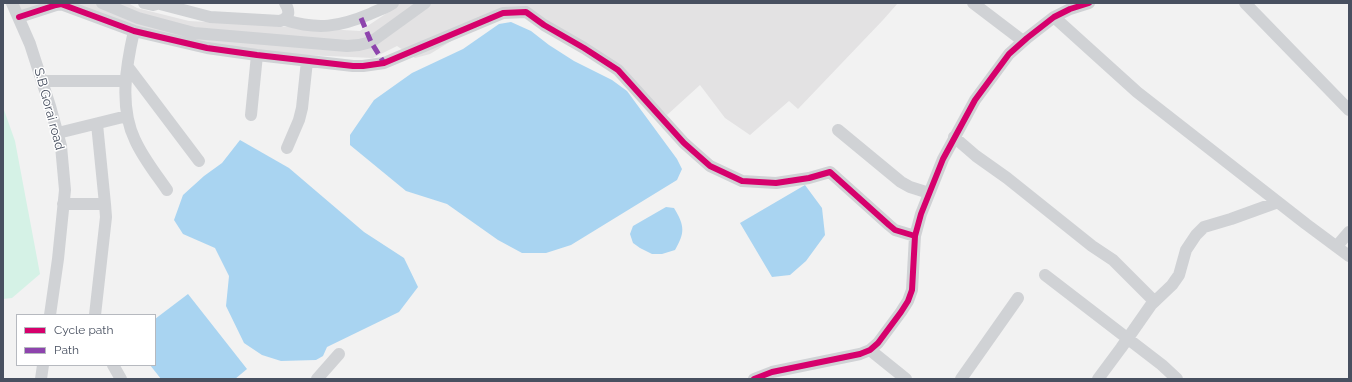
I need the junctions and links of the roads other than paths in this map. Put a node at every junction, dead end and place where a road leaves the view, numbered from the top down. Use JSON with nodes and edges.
{"nodes":[{"id":1,"x":102,"y":3,"type":"edge"},
{"id":2,"x":144,"y":3,"type":"edge"},
{"id":3,"x":393,"y":3,"type":"edge"},
{"id":4,"x":425,"y":3,"type":"edge"},
{"id":5,"x":1088,"y":3,"type":"edge"},
{"id":6,"x":1245,"y":3,"type":"edge"},
{"id":7,"x":161,"y":4,"type":"edge"},
{"id":8,"x":289,"y":4,"type":"edge"},
{"id":9,"x":973,"y":4,"type":"edge"},
{"id":10,"x":11,"y":5,"type":"edge"},
{"id":11,"x":19,"y":17,"type":"junction"},
{"id":12,"x":1054,"y":17,"type":"junction"},
{"id":13,"x":285,"y":20,"type":"junction"},
{"id":14,"x":134,"y":31,"type":"junction"},
{"id":15,"x":1023,"y":41,"type":"junction"},
{"id":16,"x":257,"y":55,"type":"junction"},
{"id":17,"x":307,"y":61,"type":"junction"},
{"id":18,"x":128,"y":67,"type":"junction"},
{"id":19,"x":42,"y":81,"type":"junction"},
{"id":20,"x":126,"y":81,"type":"junction"},
{"id":21,"x":1349,"y":110,"type":"edge"},
{"id":22,"x":251,"y":115,"type":"dead end"},
{"id":23,"x":127,"y":116,"type":"junction"},
{"id":24,"x":97,"y":124,"type":"junction"},
{"id":25,"x":838,"y":130,"type":"dead end"},
{"id":26,"x":58,"y":134,"type":"junction"},
{"id":27,"x":954,"y":137,"type":"junction"},
{"id":28,"x":287,"y":148,"type":"dead end"},
{"id":29,"x":200,"y":161,"type":"dead end"},
{"id":30,"x":167,"y":190,"type":"dead end"},
{"id":31,"x":929,"y":193,"type":"junction"},
{"id":32,"x":1278,"y":202,"type":"junction"},
{"id":33,"x":63,"y":204,"type":"junction"},
{"id":34,"x":105,"y":204,"type":"junction"},
{"id":35,"x":1349,"y":232,"type":"edge"},
{"id":36,"x":915,"y":236,"type":"junction"},
{"id":37,"x":1337,"y":246,"type":"junction"},
{"id":38,"x":1349,"y":256,"type":"edge"},
{"id":39,"x":1045,"y":275,"type":"dead end"},
{"id":40,"x":1018,"y":298,"type":"dead end"},
{"id":41,"x":1154,"y":301,"type":"junction"},
{"id":42,"x":50,"y":314,"type":"edge"},
{"id":43,"x":95,"y":314,"type":"edge"},
{"id":44,"x":1127,"y":338,"type":"junction"},
{"id":45,"x":870,"y":350,"type":"junction"},
{"id":46,"x":339,"y":354,"type":"dead end"},
{"id":47,"x":43,"y":366,"type":"edge"},
{"id":48,"x":114,"y":366,"type":"edge"},
{"id":49,"x":41,"y":379,"type":"edge"},
{"id":50,"x":121,"y":379,"type":"edge"},
{"id":51,"x":317,"y":379,"type":"edge"},
{"id":52,"x":754,"y":379,"type":"edge"},
{"id":53,"x":906,"y":379,"type":"edge"},
{"id":54,"x":961,"y":379,"type":"edge"},
{"id":55,"x":1098,"y":379,"type":"edge"},
{"id":56,"x":1177,"y":379,"type":"edge"}],
"edges":[{"from":1,"to":4,"type":"street"},
{"from":2,"to":7,"type":"street"},
{"from":3,"to":13,"type":"street"},
{"from":5,"to":12,"type":"street"},
{"from":6,"to":21,"type":"street"},
{"from":7,"to":13,"type":"street"},
{"from":8,"to":13,"type":"street"},
{"from":9,"to":15,"type":"street"},
{"from":10,"to":11,"type":"street","name":"S.B Gorai road"},
{"from":11,"to":14,"type":"street"},
{"from":11,"to":19,"type":"street","name":"S.B Gorai road"},
{"from":12,"to":15,"type":"street"},
{"from":12,"to":32,"type":"street"},
{"from":14,"to":16,"type":"street"},
{"from":14,"to":18,"type":"street"},
{"from":15,"to":27,"type":"street"},
{"from":16,"to":17,"type":"street"},
{"from":16,"to":22,"type":"street"},
{"from":17,"to":28,"type":"street"},
{"from":17,"to":36,"type":"street"},
{"from":18,"to":20,"type":"street"},
{"from":18,"to":29,"type":"street"},
{"from":19,"to":20,"type":"street"},
{"from":19,"to":26,"type":"street","name":"S.B Gorai road"},
{"from":20,"to":23,"type":"street"},
{"from":23,"to":24,"type":"street"},
{"from":23,"to":30,"type":"street"},
{"from":24,"to":26,"type":"street"},
{"from":24,"to":34,"type":"street"},
{"from":25,"to":31,"type":"street"},
{"from":26,"to":33,"type":"street","name":"S.B Gorai road"},
{"from":27,"to":31,"type":"street"},
{"from":27,"to":41,"type":"street"},
{"from":31,"to":36,"type":"street"},
{"from":32,"to":37,"type":"street"},
{"from":32,"to":41,"type":"street"},
{"from":33,"to":34,"type":"street"},
{"from":33,"to":42,"type":"street","name":"S.B Gorai road"},
{"from":34,"to":43,"type":"street"},
{"from":35,"to":37,"type":"street"},
{"from":36,"to":45,"type":"street"},
{"from":37,"to":38,"type":"street"},
{"from":39,"to":44,"type":"street"},
{"from":40,"to":54,"type":"street"},
{"from":41,"to":44,"type":"street"},
{"from":44,"to":55,"type":"street"},
{"from":44,"to":56,"type":"street"},
{"from":45,"to":52,"type":"street"},
{"from":45,"to":53,"type":"street"},
{"from":46,"to":51,"type":"street"},
{"from":47,"to":49,"type":"street"},
{"from":48,"to":50,"type":"street"}]}
